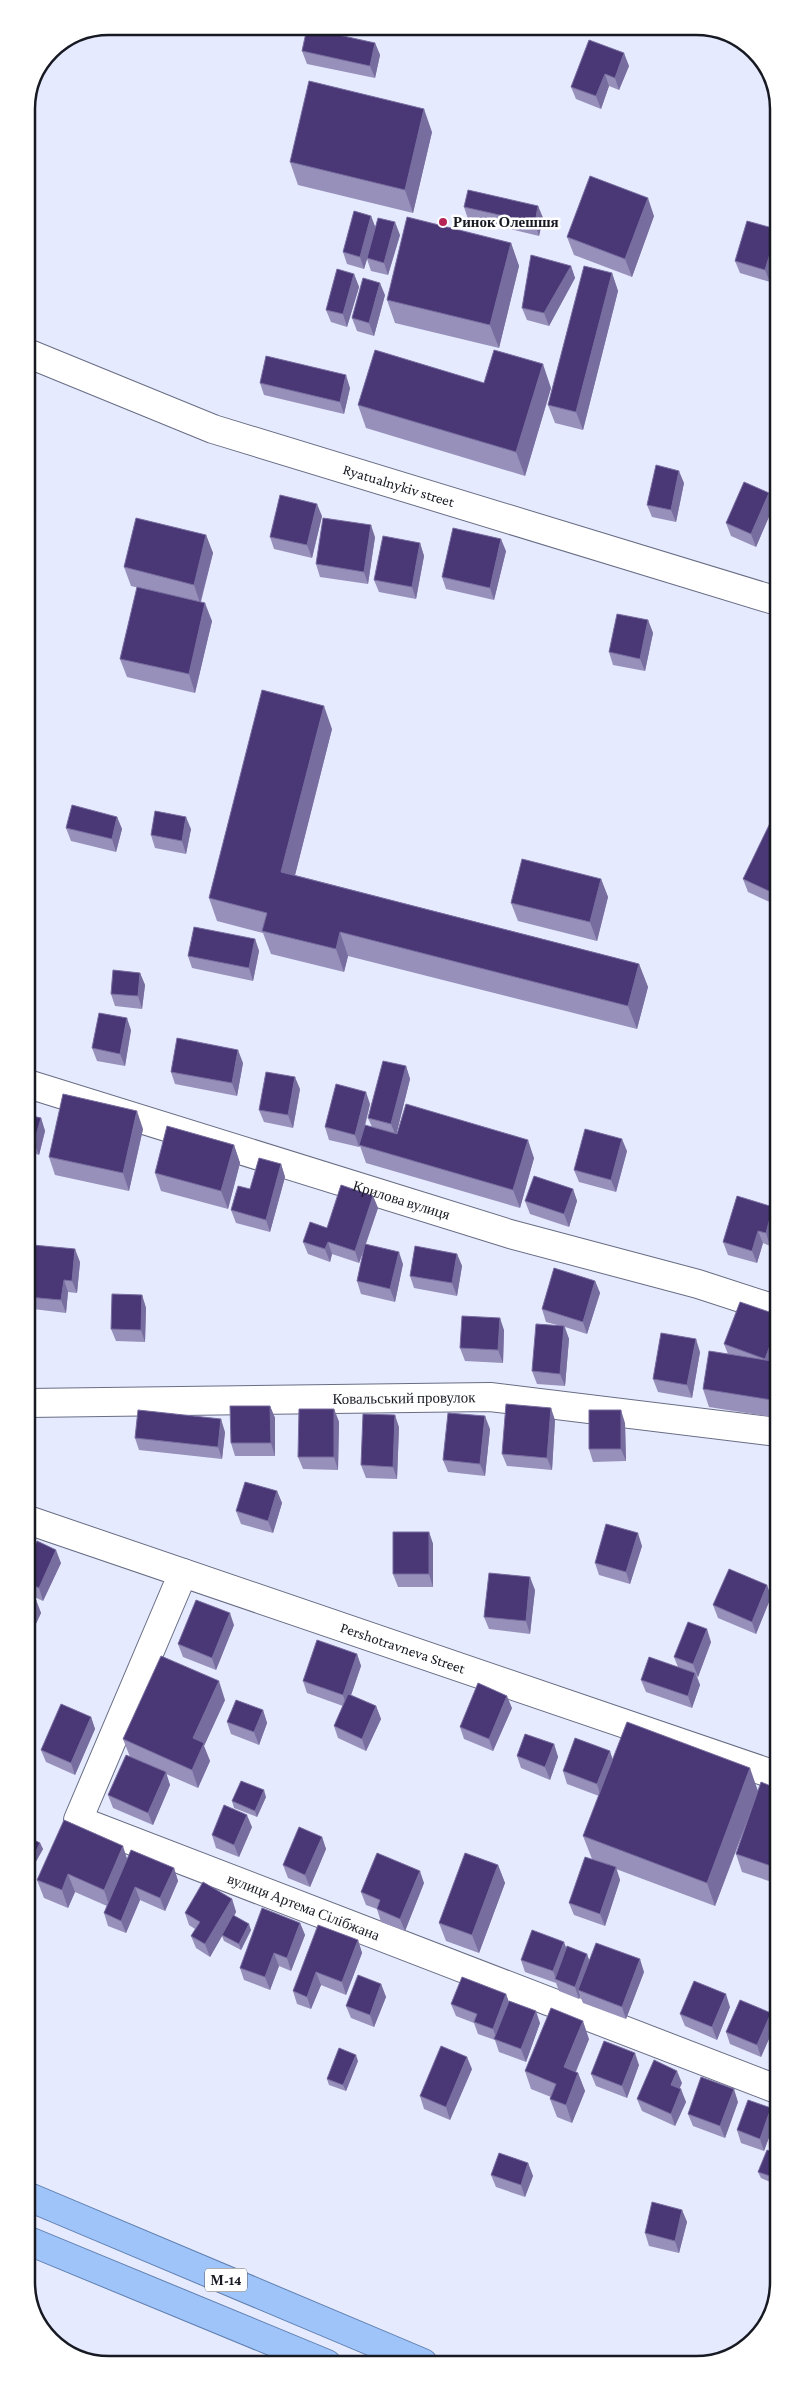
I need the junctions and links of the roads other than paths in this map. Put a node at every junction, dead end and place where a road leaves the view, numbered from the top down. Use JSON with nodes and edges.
{"nodes":[{"id":1,"x":35,"y":356,"type":"edge"},
{"id":2,"x":770,"y":599,"type":"edge"},
{"id":3,"x":35,"y":1086,"type":"edge"},
{"id":4,"x":770,"y":1307,"type":"edge"},
{"id":5,"x":35,"y":1403,"type":"edge"},
{"id":6,"x":770,"y":1431,"type":"edge"},
{"id":7,"x":35,"y":1522,"type":"edge"},
{"id":8,"x":183,"y":1573,"type":"junction"},
{"id":9,"x":770,"y":1773,"type":"edge"},
{"id":10,"x":770,"y":2087,"type":"edge"},
{"id":11,"x":35,"y":2200,"type":"edge"},
{"id":12,"x":35,"y":2243,"type":"edge"},
{"id":13,"x":308,"y":2356,"type":"edge"},
{"id":14,"x":406,"y":2356,"type":"edge"}],
"edges":[{"from":1,"to":2,"type":"street","name":"Ryatualnykiv street"},
{"from":3,"to":4,"type":"street","name":"Крилова вулиця"},
{"from":5,"to":6,"type":"street","name":"Ковальський провулок"},
{"from":7,"to":8,"type":"street","name":"Pershotravneva Street"},
{"from":8,"to":9,"type":"street","name":"Pershotravneva Street"},
{"from":8,"to":10,"type":"street","name":"вулиця Артема Сілібжана"},
{"from":11,"to":14,"type":"highway","number":"М-14"},
{"from":12,"to":13,"type":"highway","number":"М-14"}]}
